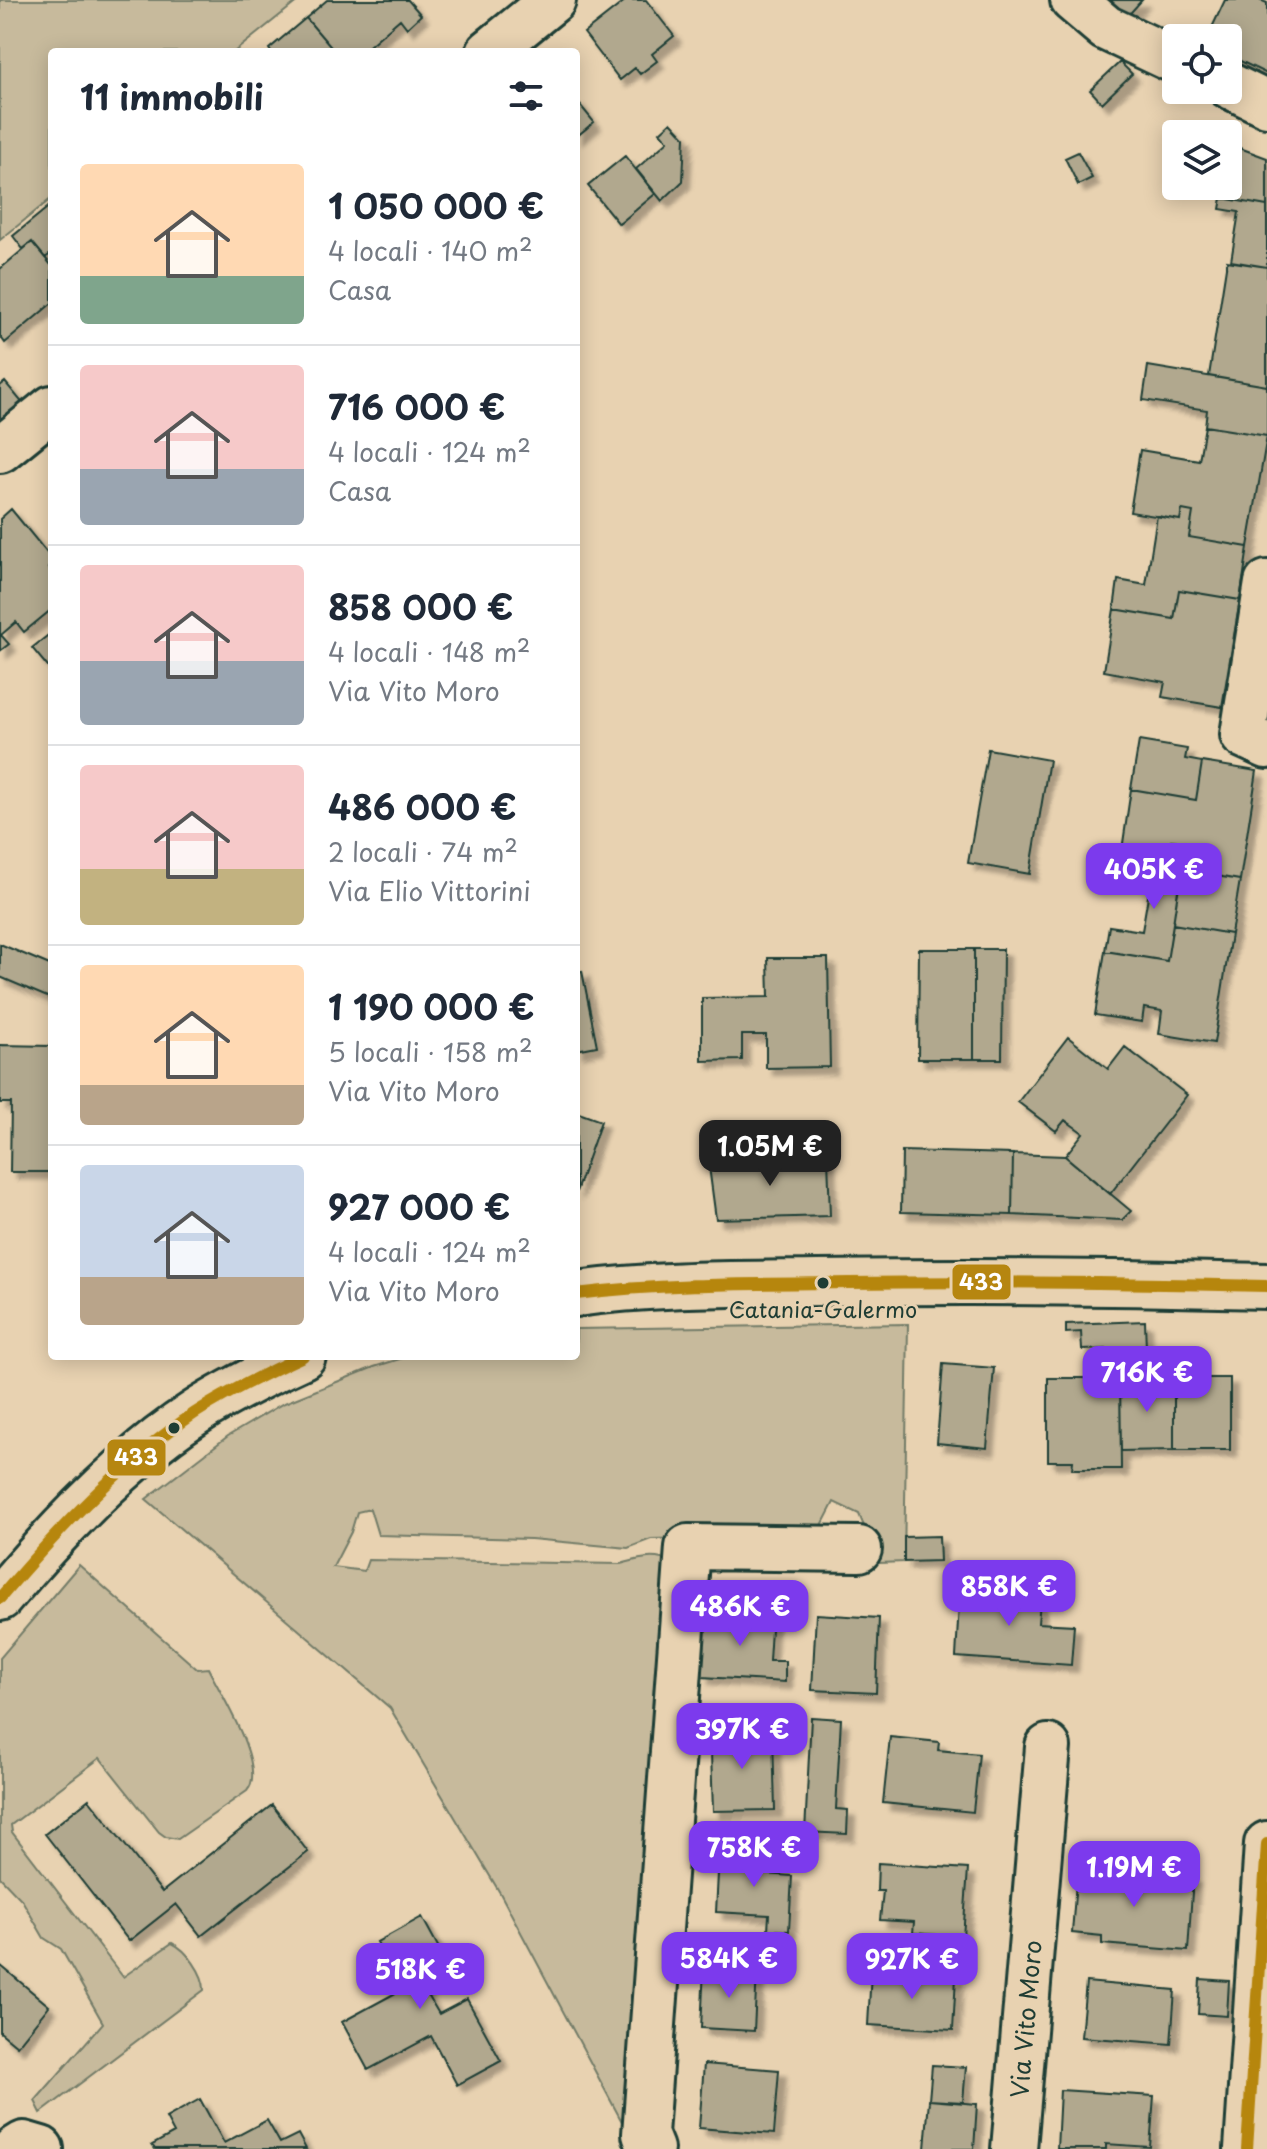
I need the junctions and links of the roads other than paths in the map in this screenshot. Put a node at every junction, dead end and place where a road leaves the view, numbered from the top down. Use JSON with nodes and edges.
{"nodes":[{"id":1,"x":553,"y":0,"type":"edge"},
{"id":2,"x":1073,"y":0,"type":"edge"},
{"id":3,"x":494,"y":48,"type":"edge"},
{"id":4,"x":1162,"y":54,"type":"edge"},
{"id":5,"x":1242,"y":92,"type":"edge"},
{"id":6,"x":1267,"y":104,"type":"edge"},
{"id":7,"x":48,"y":411,"type":"edge"},
{"id":8,"x":0,"y":450,"type":"edge"},
{"id":9,"x":1267,"y":583,"type":"edge"},
{"id":10,"x":1267,"y":746,"type":"edge"},
{"id":11,"x":1267,"y":1286,"type":"edge"},
{"id":12,"x":580,"y":1293,"type":"edge"},
{"id":13,"x":294,"y":1360,"type":"edge"},
{"id":14,"x":859,"y":1549,"type":"dead end"},
{"id":15,"x":0,"y":1598,"type":"edge"},
{"id":16,"x":1048,"y":1747,"type":"dead end"},
{"id":17,"x":1266,"y":1868,"type":"edge"},
{"id":18,"x":16,"y":2149,"type":"edge"},
{"id":19,"x":41,"y":2149,"type":"edge"},
{"id":20,"x":651,"y":2149,"type":"edge"},
{"id":21,"x":1014,"y":2149,"type":"edge"},
{"id":22,"x":1247,"y":2149,"type":"edge"}],
"edges":[{"from":1,"to":3,"type":"street"},
{"from":2,"to":4,"type":"street"},
{"from":5,"to":6,"type":"street"},
{"from":7,"to":8,"type":"street"},
{"from":9,"to":10,"type":"street"},
{"from":11,"to":12,"type":"street"},
{"from":13,"to":15,"type":"street"},
{"from":14,"to":20,"type":"street"},
{"from":16,"to":21,"type":"street","name":"Via Vito Moro"},
{"from":17,"to":22,"type":"street"},
{"from":18,"to":19,"type":"street"}]}
